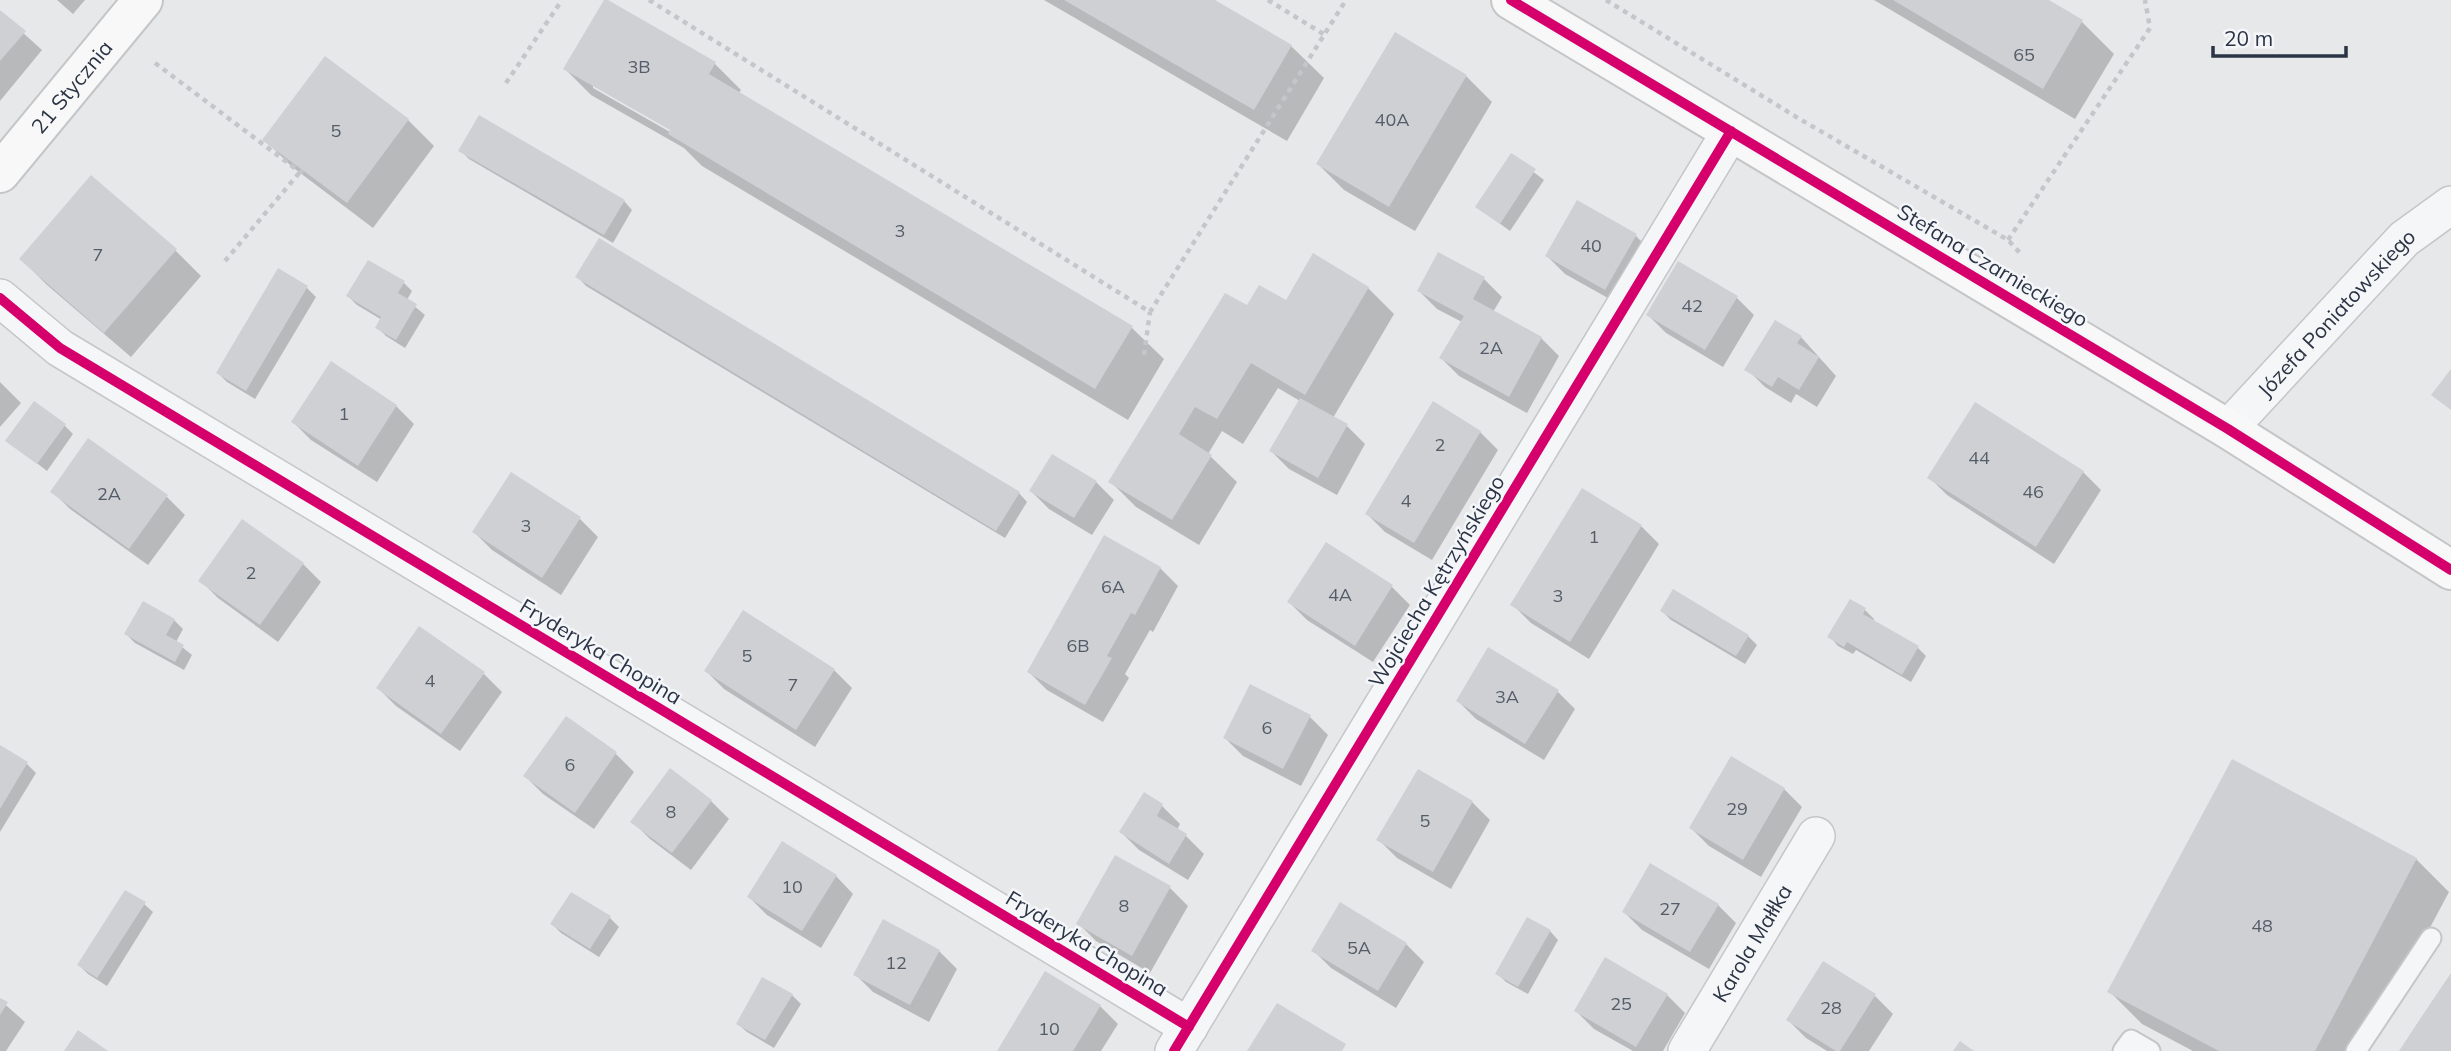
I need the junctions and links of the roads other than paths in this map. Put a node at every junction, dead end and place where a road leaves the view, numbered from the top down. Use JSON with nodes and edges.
{"nodes":[{"id":1,"x":143,"y":0,"type":"edge"},
{"id":2,"x":1511,"y":0,"type":"edge"},
{"id":3,"x":1731,"y":131,"type":"junction"},
{"id":4,"x":0,"y":173,"type":"edge"},
{"id":5,"x":2451,"y":205,"type":"edge"},
{"id":6,"x":0,"y":298,"type":"edge"},
{"id":7,"x":2228,"y":429,"type":"junction"},
{"id":8,"x":2451,"y":570,"type":"edge"},
{"id":9,"x":1816,"y":836,"type":"dead end"},
{"id":10,"x":2431,"y":938,"type":"dead end"},
{"id":11,"x":1182,"y":1039,"type":"edge"},
{"id":12,"x":1687,"y":1051,"type":"edge"},
{"id":13,"x":2123,"y":1051,"type":"edge"},
{"id":14,"x":2150,"y":1051,"type":"edge"},
{"id":15,"x":2356,"y":1051,"type":"edge"}],
"edges":[{"from":1,"to":4,"type":"street","name":"21 Stycznia"},
{"from":2,"to":3,"type":"street","name":"Stefana Czarnieckiego"},
{"from":3,"to":7,"type":"street","name":"Stefana Czarnieckiego"},
{"from":3,"to":11,"type":"street","name":"Wojciecha Kętrzyńskiego"},
{"from":5,"to":7,"type":"street","name":"Józefa Poniatowskiego"},
{"from":6,"to":11,"type":"street","name":"Fryderyka Chopina"},
{"from":7,"to":8,"type":"street","name":"Stefana Czarnieckiego"},
{"from":9,"to":12,"type":"street","name":"Karola Małłka"},
{"from":10,"to":15,"type":"lane"},
{"from":13,"to":14,"type":"lane"}]}
